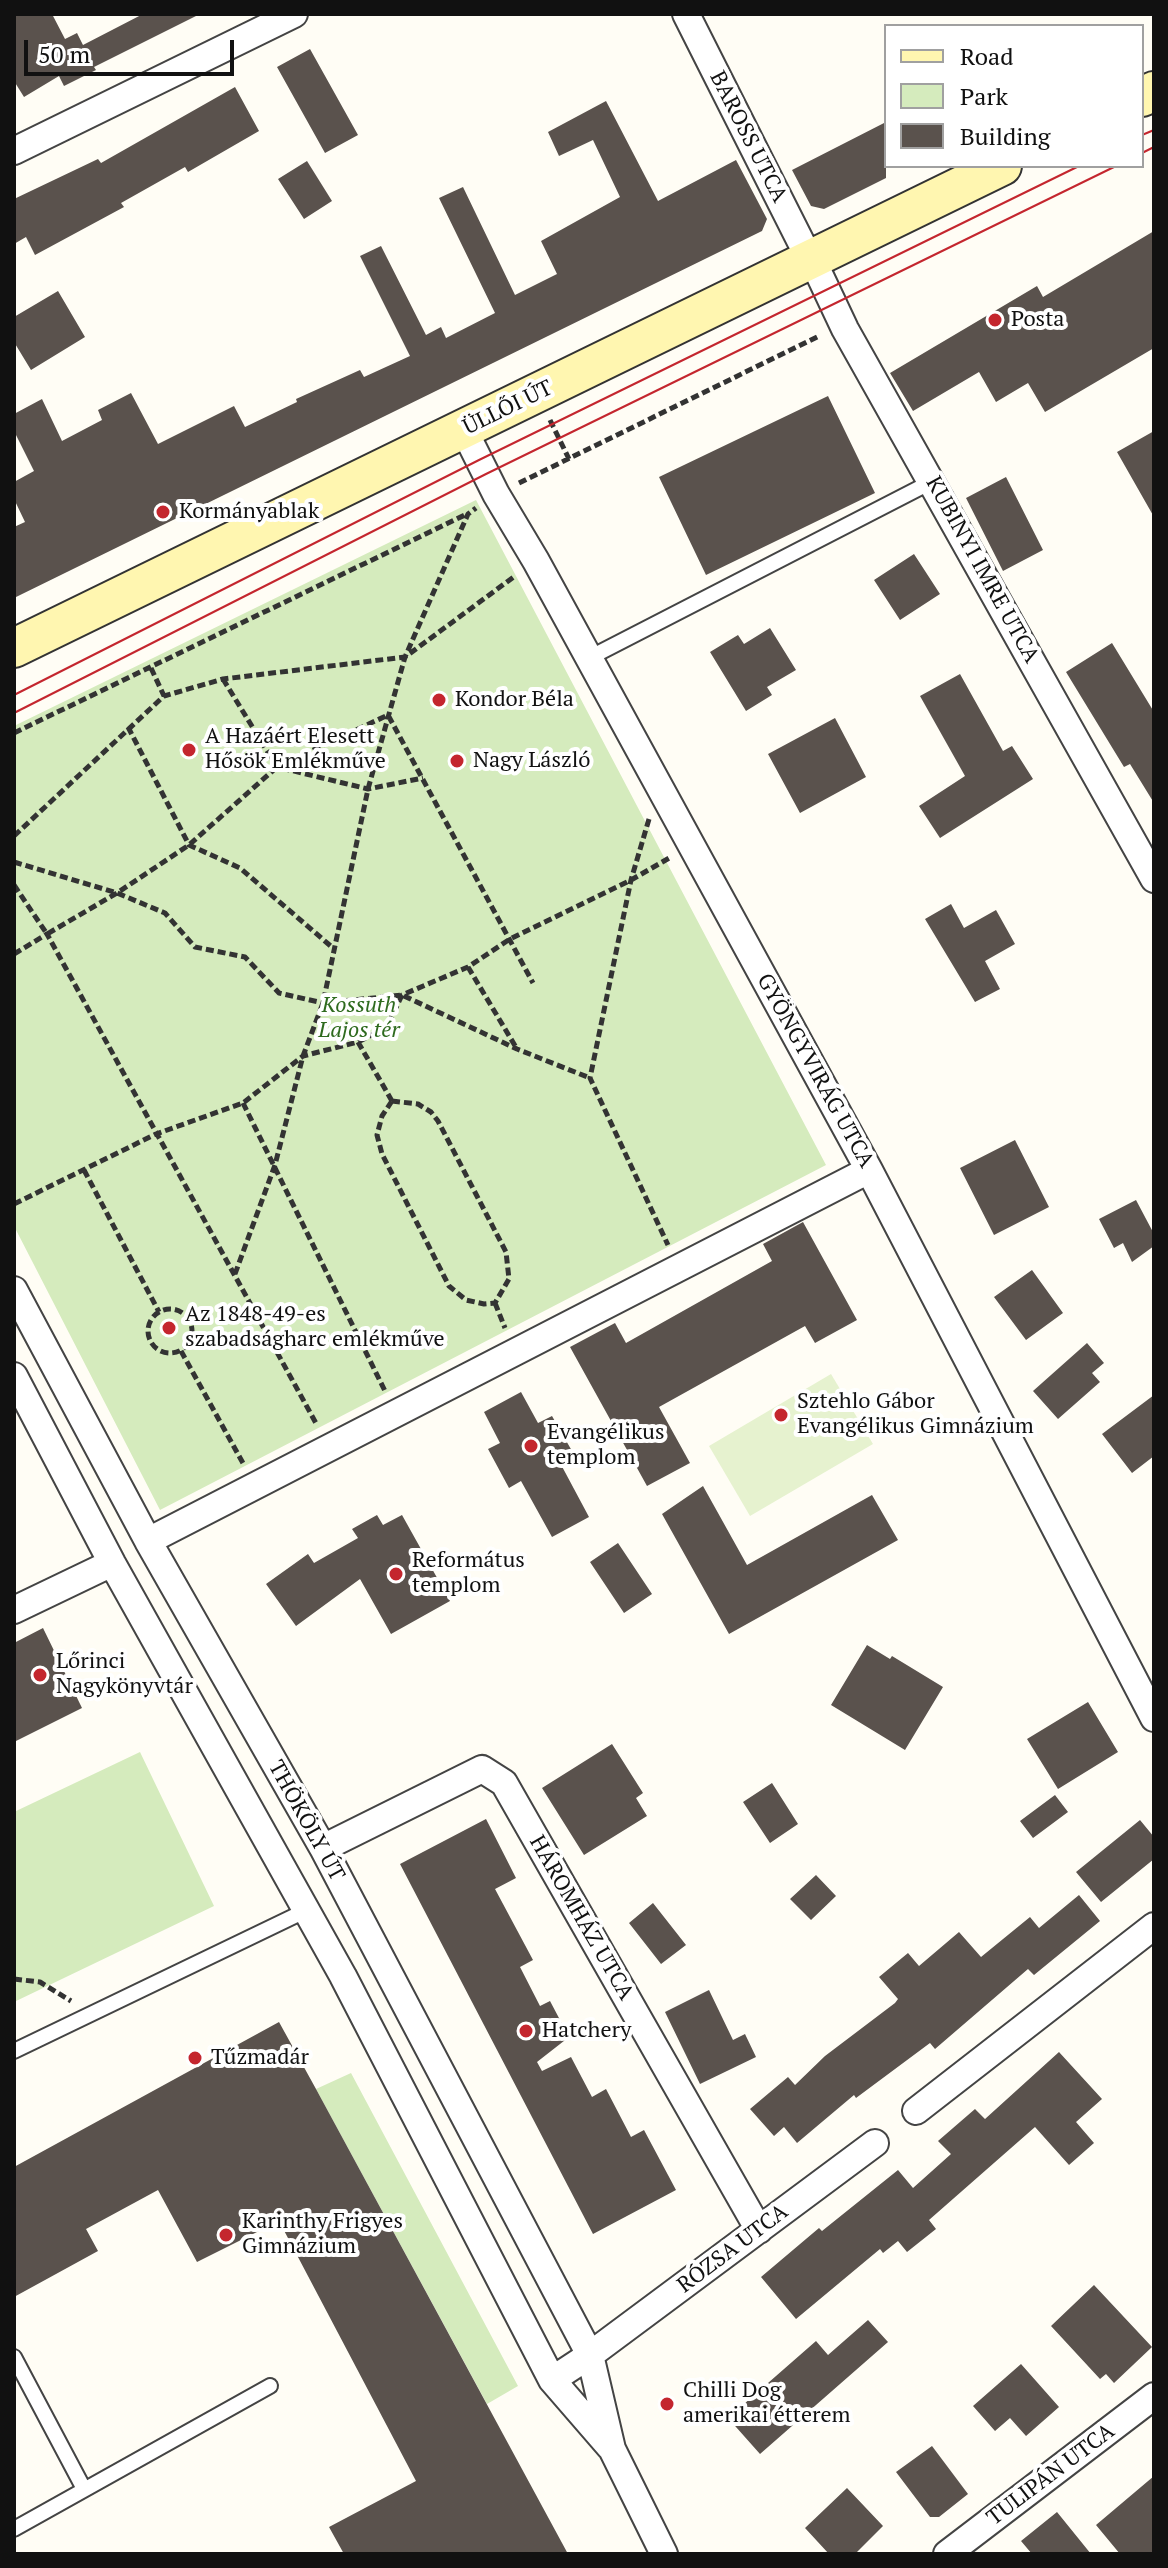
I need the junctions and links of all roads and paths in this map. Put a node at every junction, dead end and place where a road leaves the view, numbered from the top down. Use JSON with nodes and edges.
{"nodes":[{"id":1,"x":294,"y":14,"type":"edge"},
{"id":2,"x":686,"y":14,"type":"edge"},
{"id":3,"x":14,"y":151,"type":"edge"},
{"id":4,"x":998,"y":168,"type":"edge"},
{"id":5,"x":811,"y":260,"type":"junction"},
{"id":6,"x":843,"y":324,"type":"junction"},
{"id":7,"x":537,"y":394,"type":"junction"},
{"id":8,"x":464,"y":430,"type":"junction"},
{"id":9,"x":569,"y":459,"type":"junction"},
{"id":10,"x":933,"y":481,"type":"junction"},
{"id":11,"x":496,"y":494,"type":"junction"},
{"id":12,"x":468,"y":514,"type":"junction"},
{"id":13,"x":536,"y":561,"type":"junction"},
{"id":14,"x":14,"y":648,"type":"edge"},
{"id":15,"x":405,"y":657,"type":"junction"},
{"id":16,"x":589,"y":658,"type":"junction"},
{"id":17,"x":151,"y":668,"type":"junction"},
{"id":18,"x":223,"y":679,"type":"junction"},
{"id":19,"x":164,"y":696,"type":"junction"},
{"id":20,"x":388,"y":715,"type":"junction"},
{"id":21,"x":128,"y":727,"type":"junction"},
{"id":22,"x":14,"y":733,"type":"edge"},
{"id":23,"x":277,"y":767,"type":"junction"},
{"id":24,"x":423,"y":778,"type":"junction"},
{"id":25,"x":659,"y":785,"type":"junction"},
{"id":26,"x":368,"y":789,"type":"junction"},
{"id":27,"x":14,"y":836,"type":"edge"},
{"id":28,"x":189,"y":845,"type":"junction"},
{"id":29,"x":691,"y":845,"type":"junction"},
{"id":30,"x":14,"y":862,"type":"edge"},
{"id":31,"x":1154,"y":879,"type":"edge"},
{"id":32,"x":631,"y":880,"type":"junction"},
{"id":33,"x":14,"y":885,"type":"edge"},
{"id":34,"x":117,"y":893,"type":"junction"},
{"id":35,"x":47,"y":934,"type":"junction"},
{"id":36,"x":510,"y":939,"type":"junction"},
{"id":37,"x":333,"y":948,"type":"junction"},
{"id":38,"x":14,"y":954,"type":"edge"},
{"id":39,"x":468,"y":967,"type":"junction"},
{"id":40,"x":533,"y":983,"type":"dead end"},
{"id":41,"x":402,"y":995,"type":"junction"},
{"id":42,"x":323,"y":1003,"type":"junction"},
{"id":43,"x":358,"y":1042,"type":"junction"},
{"id":44,"x":517,"y":1049,"type":"junction"},
{"id":45,"x":303,"y":1056,"type":"junction"},
{"id":46,"x":590,"y":1078,"type":"junction"},
{"id":47,"x":392,"y":1101,"type":"junction"},
{"id":48,"x":243,"y":1103,"type":"junction"},
{"id":49,"x":156,"y":1134,"type":"junction"},
{"id":50,"x":275,"y":1165,"type":"junction"},
{"id":51,"x":84,"y":1170,"type":"junction"},
{"id":52,"x":869,"y":1170,"type":"junction"},
{"id":53,"x":14,"y":1204,"type":"edge"},
{"id":54,"x":679,"y":1267,"type":"junction"},
{"id":55,"x":235,"y":1274,"type":"junction"},
{"id":56,"x":14,"y":1290,"type":"edge"},
{"id":57,"x":159,"y":1312,"type":"junction"},
{"id":58,"x":181,"y":1351,"type":"junction"},
{"id":59,"x":14,"y":1376,"type":"edge"},
{"id":60,"x":396,"y":1413,"type":"junction"},
{"id":61,"x":329,"y":1447,"type":"junction"},
{"id":62,"x":255,"y":1485,"type":"junction"},
{"id":63,"x":148,"y":1541,"type":"junction"},
{"id":64,"x":112,"y":1563,"type":"junction"},
{"id":65,"x":14,"y":1610,"type":"edge"},
{"id":66,"x":1154,"y":1718,"type":"edge"},
{"id":67,"x":323,"y":1848,"type":"junction"},
{"id":68,"x":307,"y":1910,"type":"junction"},
{"id":69,"x":1154,"y":1926,"type":"edge"},
{"id":70,"x":14,"y":1979,"type":"edge"},
{"id":71,"x":90,"y":2014,"type":"junction"},
{"id":72,"x":14,"y":2051,"type":"edge"},
{"id":73,"x":916,"y":2111,"type":"dead end"},
{"id":74,"x":875,"y":2143,"type":"dead end"},
{"id":75,"x":759,"y":2230,"type":"junction"},
{"id":76,"x":590,"y":2355,"type":"junction"},
{"id":77,"x":14,"y":2357,"type":"edge"},
{"id":78,"x":552,"y":2380,"type":"junction"},
{"id":79,"x":270,"y":2386,"type":"dead end"},
{"id":80,"x":1154,"y":2396,"type":"edge"},
{"id":81,"x":612,"y":2449,"type":"junction"},
{"id":82,"x":84,"y":2489,"type":"junction"},
{"id":83,"x":14,"y":2529,"type":"edge"},
{"id":84,"x":664,"y":2554,"type":"edge"},
{"id":85,"x":947,"y":2554,"type":"edge"}],
"edges":[{"from":1,"to":3,"type":"street"},
{"from":2,"to":5,"type":"street","name":"BAROSS UTCA"},
{"from":4,"to":5,"type":"main road","name":"ÜLLŐI ÚT"},
{"from":5,"to":6,"type":"street","name":"KUBINYI IMRE UTCA"},
{"from":5,"to":7,"type":"main road","name":"ÜLLŐI ÚT"},
{"from":6,"to":9,"type":"path"},
{"from":6,"to":10,"type":"street","name":"KUBINYI IMRE UTCA"},
{"from":7,"to":8,"type":"main road","name":"ÜLLŐI ÚT"},
{"from":7,"to":9,"type":"path"},
{"from":8,"to":11,"type":"street","name":"GYÖNGYVIRÁG UTCA"},
{"from":8,"to":14,"type":"main road","name":"ÜLLŐI ÚT"},
{"from":9,"to":11,"type":"path"},
{"from":10,"to":16,"type":"lane"},
{"from":10,"to":31,"type":"street","name":"KUBINYI IMRE UTCA"},
{"from":11,"to":12,"type":"path"},
{"from":11,"to":13,"type":"street","name":"GYÖNGYVIRÁG UTCA"},
{"from":12,"to":15,"type":"path"},
{"from":12,"to":17,"type":"path"},
{"from":13,"to":15,"type":"path"},
{"from":13,"to":16,"type":"street","name":"GYÖNGYVIRÁG UTCA"},
{"from":15,"to":18,"type":"path"},
{"from":15,"to":20,"type":"path"},
{"from":16,"to":25,"type":"street","name":"GYÖNGYVIRÁG UTCA"},
{"from":17,"to":19,"type":"path"},
{"from":17,"to":22,"type":"path"},
{"from":18,"to":19,"type":"path"},
{"from":18,"to":23,"type":"path"},
{"from":19,"to":21,"type":"path"},
{"from":20,"to":23,"type":"path"},
{"from":20,"to":24,"type":"path"},
{"from":20,"to":26,"type":"path"},
{"from":21,"to":27,"type":"path"},
{"from":21,"to":28,"type":"path"},
{"from":23,"to":26,"type":"path"},
{"from":23,"to":28,"type":"path"},
{"from":24,"to":26,"type":"path"},
{"from":24,"to":36,"type":"path"},
{"from":25,"to":29,"type":"street","name":"GYÖNGYVIRÁG UTCA"},
{"from":25,"to":32,"type":"path"},
{"from":26,"to":37,"type":"path"},
{"from":28,"to":34,"type":"path"},
{"from":28,"to":37,"type":"path"},
{"from":29,"to":32,"type":"path"},
{"from":29,"to":52,"type":"street","name":"GYÖNGYVIRÁG UTCA"},
{"from":30,"to":34,"type":"path"},
{"from":32,"to":36,"type":"path"},
{"from":32,"to":46,"type":"path"},
{"from":33,"to":35,"type":"path"},
{"from":34,"to":35,"type":"path"},
{"from":34,"to":42,"type":"path"},
{"from":35,"to":38,"type":"path"},
{"from":35,"to":49,"type":"path"},
{"from":36,"to":39,"type":"path"},
{"from":36,"to":40,"type":"path"},
{"from":37,"to":42,"type":"path"},
{"from":39,"to":41,"type":"path"},
{"from":39,"to":44,"type":"path"},
{"from":41,"to":42,"type":"path"},
{"from":41,"to":43,"type":"path"},
{"from":41,"to":44,"type":"path"},
{"from":42,"to":45,"type":"path"},
{"from":43,"to":45,"type":"path"},
{"from":43,"to":47,"type":"path"},
{"from":44,"to":46,"type":"path"},
{"from":45,"to":48,"type":"path"},
{"from":45,"to":50,"type":"path"},
{"from":46,"to":54,"type":"path"},
{"from":47,"to":47,"type":"path"},
{"from":48,"to":49,"type":"path"},
{"from":48,"to":50,"type":"path"},
{"from":49,"to":51,"type":"path"},
{"from":49,"to":55,"type":"path"},
{"from":50,"to":55,"type":"path"},
{"from":50,"to":60,"type":"path"},
{"from":51,"to":53,"type":"path"},
{"from":51,"to":57,"type":"path"},
{"from":52,"to":54,"type":"street"},
{"from":52,"to":66,"type":"street","name":"GYÖNGYVIRÁG UTCA"},
{"from":54,"to":60,"type":"street"},
{"from":55,"to":61,"type":"path"},
{"from":56,"to":63,"type":"street","name":"THÖKÖLY ÚT"},
{"from":57,"to":58,"type":"path"},
{"from":57,"to":58,"type":"path"},
{"from":58,"to":62,"type":"path"},
{"from":59,"to":64,"type":"street","name":"THÖKÖLY ÚT"},
{"from":60,"to":61,"type":"street"},
{"from":61,"to":62,"type":"street"},
{"from":62,"to":63,"type":"street"},
{"from":63,"to":67,"type":"street","name":"THÖKÖLY ÚT"},
{"from":64,"to":65,"type":"street"},
{"from":64,"to":68,"type":"street","name":"THÖKÖLY ÚT"},
{"from":67,"to":75,"type":"street","name":"HÁROMHÁZ UTCA"},
{"from":67,"to":76,"type":"street","name":"THÖKÖLY ÚT"},
{"from":68,"to":71,"type":"lane"},
{"from":68,"to":78,"type":"street","name":"THÖKÖLY ÚT"},
{"from":69,"to":73,"type":"street"},
{"from":70,"to":71,"type":"path"},
{"from":71,"to":72,"type":"lane"},
{"from":74,"to":75,"type":"street","name":"RÓZSA UTCA"},
{"from":75,"to":76,"type":"street","name":"RÓZSA UTCA"},
{"from":76,"to":78,"type":"street"},
{"from":76,"to":81,"type":"street","name":"THÖKÖLY ÚT"},
{"from":77,"to":82,"type":"lane"},
{"from":78,"to":81,"type":"street","name":"THÖKÖLY ÚT"},
{"from":79,"to":82,"type":"lane"},
{"from":80,"to":85,"type":"street","name":"TULIPÁN UTCA"},
{"from":81,"to":84,"type":"street","name":"THÖKÖLY ÚT"},
{"from":82,"to":83,"type":"lane"}]}
